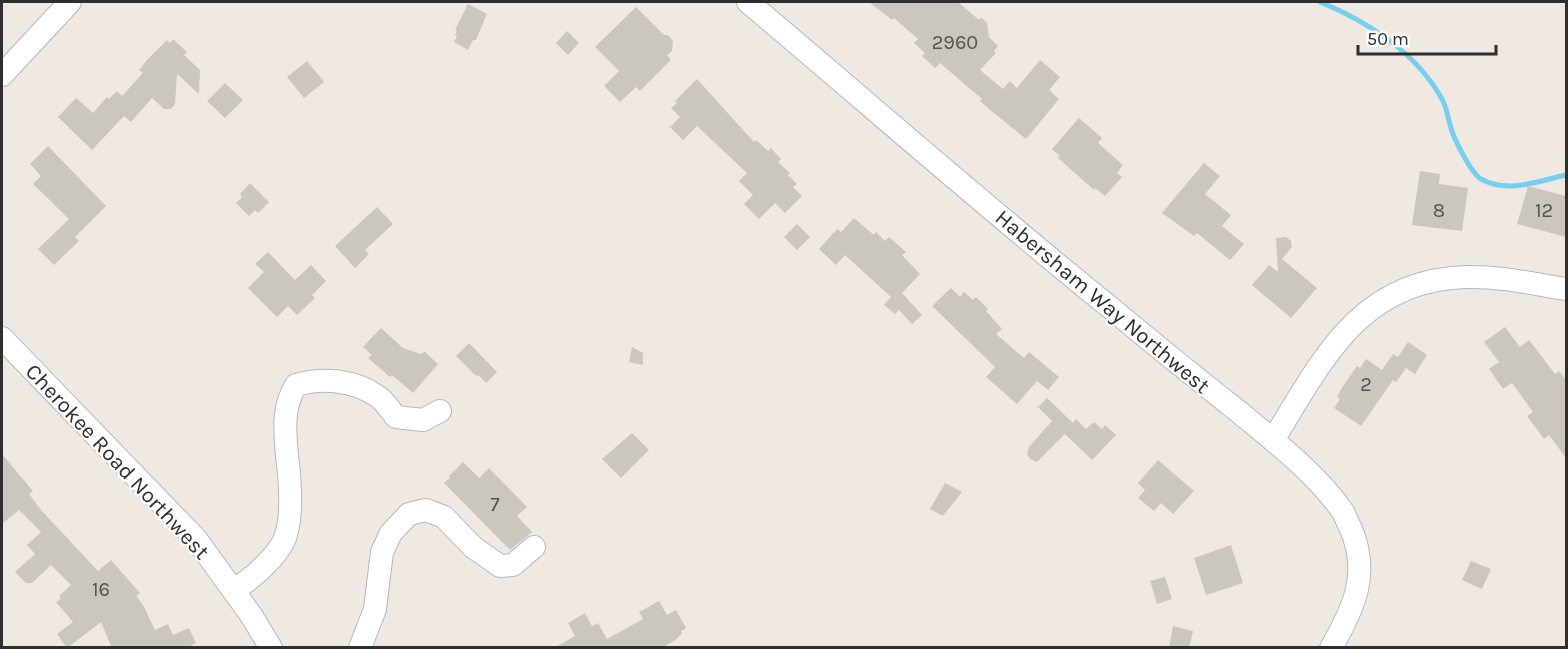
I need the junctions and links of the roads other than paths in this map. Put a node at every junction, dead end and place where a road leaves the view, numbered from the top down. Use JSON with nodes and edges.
{"nodes":[{"id":1,"x":70,"y":2,"type":"edge"},
{"id":2,"x":748,"y":2,"type":"edge"},
{"id":3,"x":2,"y":75,"type":"edge"},
{"id":4,"x":1566,"y":289,"type":"edge"},
{"id":5,"x":2,"y":338,"type":"edge"},
{"id":6,"x":440,"y":411,"type":"dead end"},
{"id":7,"x":1273,"y":440,"type":"junction"},
{"id":8,"x":534,"y":547,"type":"dead end"},
{"id":9,"x":233,"y":590,"type":"junction"},
{"id":10,"x":272,"y":648,"type":"edge"},
{"id":11,"x":360,"y":648,"type":"edge"},
{"id":12,"x":1331,"y":648,"type":"edge"}],
"edges":[{"from":1,"to":3,"type":"street"},
{"from":2,"to":7,"type":"street","name":"Habersham Way Northwest"},
{"from":4,"to":7,"type":"street"},
{"from":5,"to":9,"type":"street","name":"Cherokee Road Northwest"},
{"from":6,"to":9,"type":"street"},
{"from":7,"to":12,"type":"street","name":"Habersham Way Northwest"},
{"from":8,"to":11,"type":"street"},
{"from":9,"to":10,"type":"street","name":"Cherokee Road Northwest"}]}
